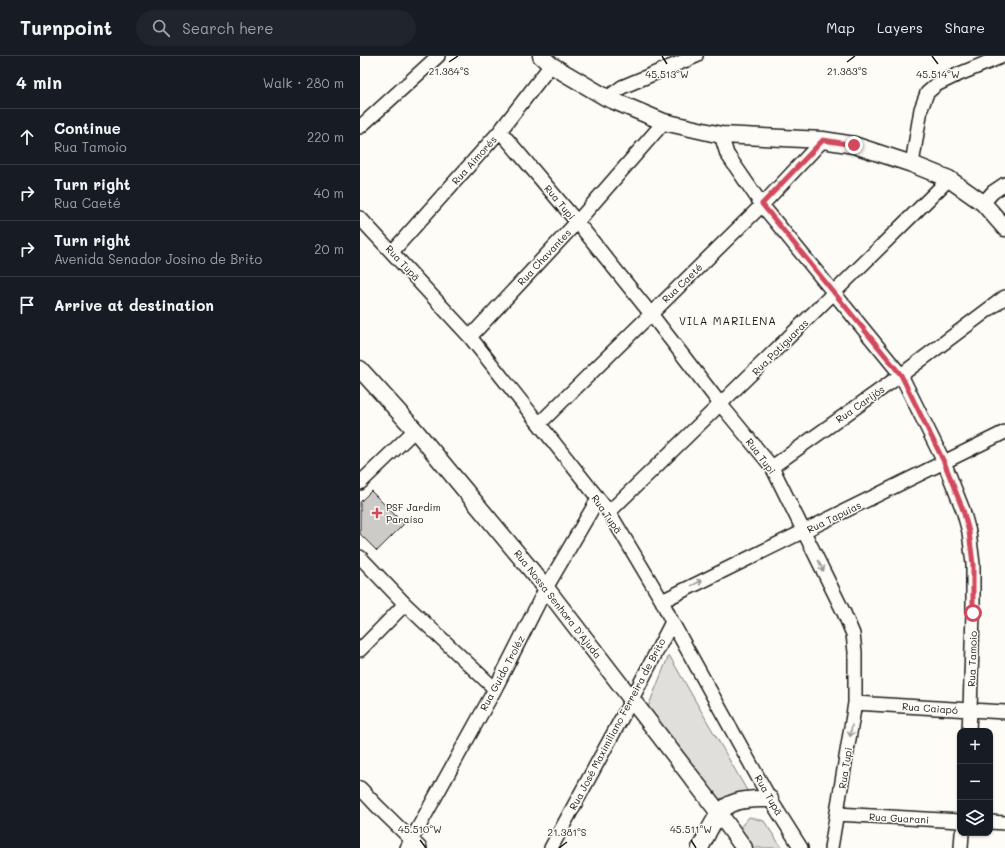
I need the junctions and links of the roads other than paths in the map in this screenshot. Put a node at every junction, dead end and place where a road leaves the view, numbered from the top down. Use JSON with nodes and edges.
{"nodes":[{"id":1,"x":438,"y":56,"type":"edge"},
{"id":2,"x":696,"y":56,"type":"edge"},
{"id":3,"x":1003,"y":56,"type":"edge"},
{"id":4,"x":546,"y":61,"type":"edge"},
{"id":5,"x":606,"y":98,"type":"junction"},
{"id":6,"x":664,"y":122,"type":"junction"},
{"id":7,"x":360,"y":127,"type":"edge"},
{"id":8,"x":500,"y":131,"type":"junction"},
{"id":9,"x":721,"y":135,"type":"junction"},
{"id":10,"x":823,"y":140,"type":"junction"},
{"id":11,"x":912,"y":164,"type":"junction"},
{"id":12,"x":948,"y":179,"type":"junction"},
{"id":13,"x":1005,"y":184,"type":"edge"},
{"id":14,"x":983,"y":203,"type":"junction"},
{"id":15,"x":762,"y":204,"type":"junction"},
{"id":16,"x":360,"y":218,"type":"edge"},
{"id":17,"x":577,"y":222,"type":"junction"},
{"id":18,"x":1005,"y":228,"type":"edge"},
{"id":19,"x":392,"y":252,"type":"junction"},
{"id":20,"x":834,"y":293,"type":"junction"},
{"id":21,"x":1005,"y":298,"type":"edge"},
{"id":22,"x":651,"y":314,"type":"junction"},
{"id":23,"x":470,"y":337,"type":"junction"},
{"id":24,"x":360,"y":369,"type":"edge"},
{"id":25,"x":901,"y":375,"type":"junction"},
{"id":26,"x":721,"y":404,"type":"junction"},
{"id":27,"x":539,"y":424,"type":"junction"},
{"id":28,"x":415,"y":430,"type":"junction"},
{"id":29,"x":1005,"y":432,"type":"edge"},
{"id":30,"x":944,"y":462,"type":"junction"},
{"id":31,"x":772,"y":467,"type":"junction"},
{"id":32,"x":360,"y":483,"type":"edge"},
{"id":33,"x":598,"y":499,"type":"junction"},
{"id":34,"x":609,"y":512,"type":"junction"},
{"id":35,"x":803,"y":531,"type":"junction"},
{"id":36,"x":360,"y":557,"type":"edge"},
{"id":37,"x":546,"y":588,"type":"junction"},
{"id":38,"x":662,"y":601,"type":"junction"},
{"id":39,"x":405,"y":604,"type":"junction"},
{"id":40,"x":672,"y":622,"type":"junction"},
{"id":41,"x":360,"y":650,"type":"edge"},
{"id":42,"x":495,"y":689,"type":"junction"},
{"id":43,"x":632,"y":699,"type":"junction"},
{"id":44,"x":855,"y":703,"type":"junction"},
{"id":45,"x":970,"y":710,"type":"junction"},
{"id":46,"x":1005,"y":712,"type":"edge"},
{"id":47,"x":969,"y":728,"type":"edge"},
{"id":48,"x":360,"y":788,"type":"edge"},
{"id":49,"x":770,"y":799,"type":"junction"},
{"id":50,"x":719,"y":813,"type":"junction"},
{"id":51,"x":837,"y":814,"type":"junction"},
{"id":52,"x":957,"y":821,"type":"edge"},
{"id":53,"x":993,"y":822,"type":"edge"},
{"id":54,"x":1005,"y":823,"type":"edge"},
{"id":55,"x":962,"y":836,"type":"edge"},
{"id":56,"x":413,"y":845,"type":"edge"},
{"id":57,"x":551,"y":848,"type":"edge"},
{"id":58,"x":700,"y":848,"type":"edge"},
{"id":59,"x":744,"y":848,"type":"edge"},
{"id":60,"x":801,"y":848,"type":"edge"},
{"id":61,"x":832,"y":848,"type":"edge"},
{"id":62,"x":961,"y":848,"type":"edge"}],
"edges":[{"from":1,"to":7,"type":"street"},
{"from":2,"to":5,"type":"street"},
{"from":3,"to":11,"type":"street"},
{"from":4,"to":5,"type":"street"},
{"from":4,"to":8,"type":"street","name":"Rua Aimorés"},
{"from":5,"to":6,"type":"street"},
{"from":6,"to":9,"type":"street"},
{"from":6,"to":17,"type":"street","name":"Rua Chavantes"},
{"from":8,"to":17,"type":"street","name":"Rua Tupi"},
{"from":8,"to":19,"type":"street","name":"Rua Aimorés"},
{"from":9,"to":10,"type":"street"},
{"from":9,"to":15,"type":"street","name":"Rua Tamoio"},
{"from":10,"to":11,"type":"street"},
{"from":10,"to":15,"type":"street","name":"Rua Caeté"},
{"from":11,"to":12,"type":"street"},
{"from":12,"to":14,"type":"street"},
{"from":12,"to":20,"type":"street","name":"Rua Potiguaras"},
{"from":13,"to":14,"type":"street"},
{"from":14,"to":18,"type":"street"},
{"from":15,"to":20,"type":"street","name":"Rua Tamoio"},
{"from":15,"to":22,"type":"street","name":"Rua Caeté"},
{"from":16,"to":19,"type":"street","name":"Rua Tupã"},
{"from":17,"to":22,"type":"street","name":"Rua Tupi"},
{"from":17,"to":23,"type":"street","name":"Rua Chavantes"},
{"from":19,"to":23,"type":"street","name":"Rua Tupã"},
{"from":20,"to":25,"type":"street","name":"Rua Tamoio"},
{"from":20,"to":26,"type":"street","name":"Rua Potiguaras"},
{"from":21,"to":25,"type":"street","name":"Rua Carijós"},
{"from":22,"to":26,"type":"street","name":"Rua Tupi"},
{"from":22,"to":27,"type":"street","name":"Rua Caeté"},
{"from":23,"to":27,"type":"street","name":"Rua Tupã"},
{"from":24,"to":28,"type":"street","name":"Rua Nossa Senhora D'Ajuda"},
{"from":25,"to":30,"type":"street","name":"Rua Tamoio"},
{"from":25,"to":31,"type":"street","name":"Rua Carijós"},
{"from":26,"to":31,"type":"street","name":"Rua Tupi"},
{"from":26,"to":34,"type":"street","name":"Rua Potiguaras"},
{"from":27,"to":33,"type":"street","name":"Rua Tupã"},
{"from":28,"to":32,"type":"street"},
{"from":28,"to":37,"type":"street","name":"Rua Nossa Senhora D'Ajuda"},
{"from":29,"to":30,"type":"street","name":"Rua Tapuias"},
{"from":30,"to":35,"type":"street","name":"Rua Tapuias"},
{"from":30,"to":45,"type":"street","name":"Rua Tamoio"},
{"from":31,"to":35,"type":"street","name":"Rua Tupi"},
{"from":33,"to":34,"type":"street","name":"Rua Tupã"},
{"from":33,"to":37,"type":"street","name":"Rua Guido Troléz"},
{"from":34,"to":38,"type":"street","name":"Rua Tupã"},
{"from":38,"to":35,"type":"street","name":"Rua Tapuias","one_way":true},
{"from":35,"to":44,"type":"street","name":"Rua Tupi","one_way":true},
{"from":36,"to":39,"type":"street"},
{"from":37,"to":42,"type":"street","name":"Rua Guido Troléz"},
{"from":37,"to":43,"type":"street","name":"Rua Nossa Senhora D'Ajuda"},
{"from":38,"to":40,"type":"street","name":"Rua Tupã"},
{"from":39,"to":41,"type":"street"},
{"from":39,"to":42,"type":"street"},
{"from":40,"to":43,"type":"street","name":"Rua José Maximiliano Ferreira de Brito"},
{"from":40,"to":49,"type":"street","name":"Rua Tupã"},
{"from":42,"to":56,"type":"street","name":"Rua Guido Troléz"},
{"from":43,"to":50,"type":"street","name":"Rua Nossa Senhora D'Ajuda"},
{"from":43,"to":57,"type":"street","name":"Rua José Maximiliano Ferreira de Brito"},
{"from":44,"to":45,"type":"street","name":"Rua Caiapó"},
{"from":44,"to":51,"type":"street","name":"Rua Tupi","one_way":true},
{"from":45,"to":46,"type":"street","name":"Rua Caiapó"},
{"from":45,"to":47,"type":"street","name":"Rua Tamoio"},
{"from":48,"to":56,"type":"street"},
{"from":49,"to":50,"type":"street"},
{"from":49,"to":60,"type":"street","name":"Rua Tupã"},
{"from":50,"to":58,"type":"street"},
{"from":50,"to":59,"type":"street","name":"Rua Nossa Senhora D'Ajuda"},
{"from":51,"to":52,"type":"street","name":"Rua Guarani"},
{"from":51,"to":61,"type":"street","name":"Rua Tupi"},
{"from":53,"to":54,"type":"street"},
{"from":55,"to":62,"type":"street"}]}
